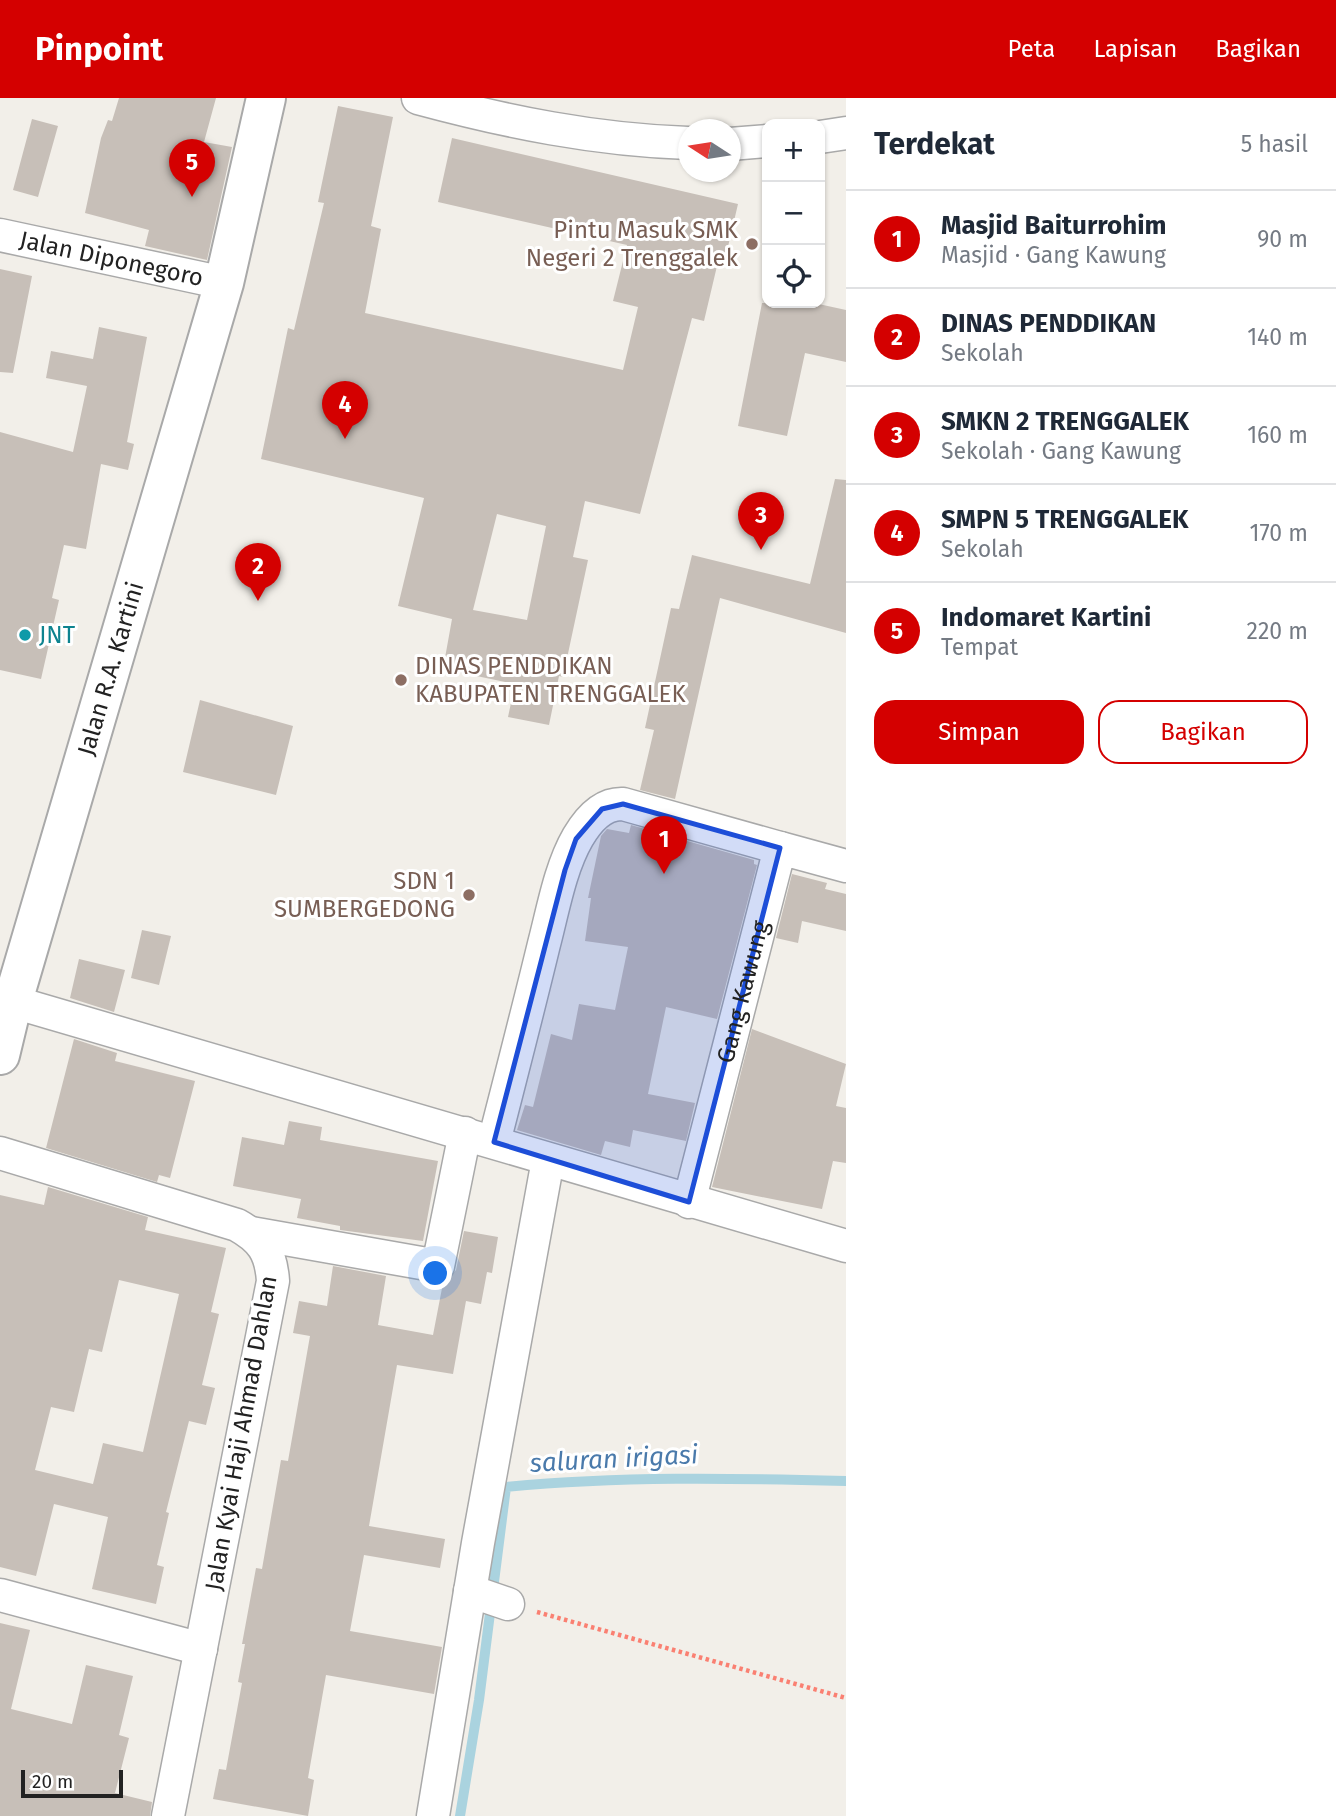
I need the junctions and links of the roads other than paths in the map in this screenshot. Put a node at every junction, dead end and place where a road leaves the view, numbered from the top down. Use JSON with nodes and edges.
{"nodes":[{"id":1,"x":266,"y":98,"type":"edge"},
{"id":2,"x":418,"y":98,"type":"edge"},
{"id":3,"x":846,"y":133,"type":"edge"},
{"id":4,"x":825,"y":136,"type":"edge"},
{"id":5,"x":762,"y":141,"type":"edge"},
{"id":6,"x":678,"y":142,"type":"edge"},
{"id":7,"x":741,"y":143,"type":"edge"},
{"id":8,"x":0,"y":235,"type":"edge"},
{"id":9,"x":223,"y":283,"type":"junction"},
{"id":10,"x":780,"y":848,"type":"junction"},
{"id":11,"x":846,"y":866,"type":"edge"},
{"id":12,"x":6,"y":1000,"type":"edge"},
{"id":13,"x":0,"y":1055,"type":"edge"},
{"id":14,"x":479,"y":1138,"type":"junction"},
{"id":15,"x":0,"y":1153,"type":"edge"},
{"id":16,"x":548,"y":1160,"type":"junction"},
{"id":17,"x":689,"y":1202,"type":"junction"},
{"id":18,"x":251,"y":1233,"type":"junction"},
{"id":19,"x":846,"y":1246,"type":"edge"},
{"id":20,"x":0,"y":1595,"type":"edge"},
{"id":21,"x":201,"y":1649,"type":"junction"},
{"id":22,"x":168,"y":1816,"type":"edge"},
{"id":23,"x":433,"y":1816,"type":"edge"}],
"edges":[{"from":1,"to":9,"type":"street","name":"Jalan R.A. Kartini"},
{"from":2,"to":6,"type":"street"},
{"from":3,"to":4,"type":"street"},
{"from":5,"to":7,"type":"street"},
{"from":8,"to":9,"type":"street","name":"Jalan Diponegoro"},
{"from":9,"to":12,"type":"street","name":"Jalan R.A. Kartini"},
{"from":10,"to":11,"type":"street"},
{"from":10,"to":14,"type":"street"},
{"from":10,"to":17,"type":"street","name":"Gang Kawung"},
{"from":12,"to":13,"type":"street","name":"Jalan R.A. Kartini"},
{"from":12,"to":14,"type":"street"},
{"from":14,"to":16,"type":"street"},
{"from":14,"to":18,"type":"street"},
{"from":15,"to":18,"type":"street"},
{"from":16,"to":17,"type":"street"},
{"from":16,"to":23,"type":"street"},
{"from":17,"to":19,"type":"street"},
{"from":18,"to":21,"type":"street","name":"Jalan Kyai Haji Ahmad Dahlan"},
{"from":20,"to":21,"type":"street"},
{"from":21,"to":22,"type":"street","name":"Jalan Kyai Haji Ahmad Dahlan"}]}
